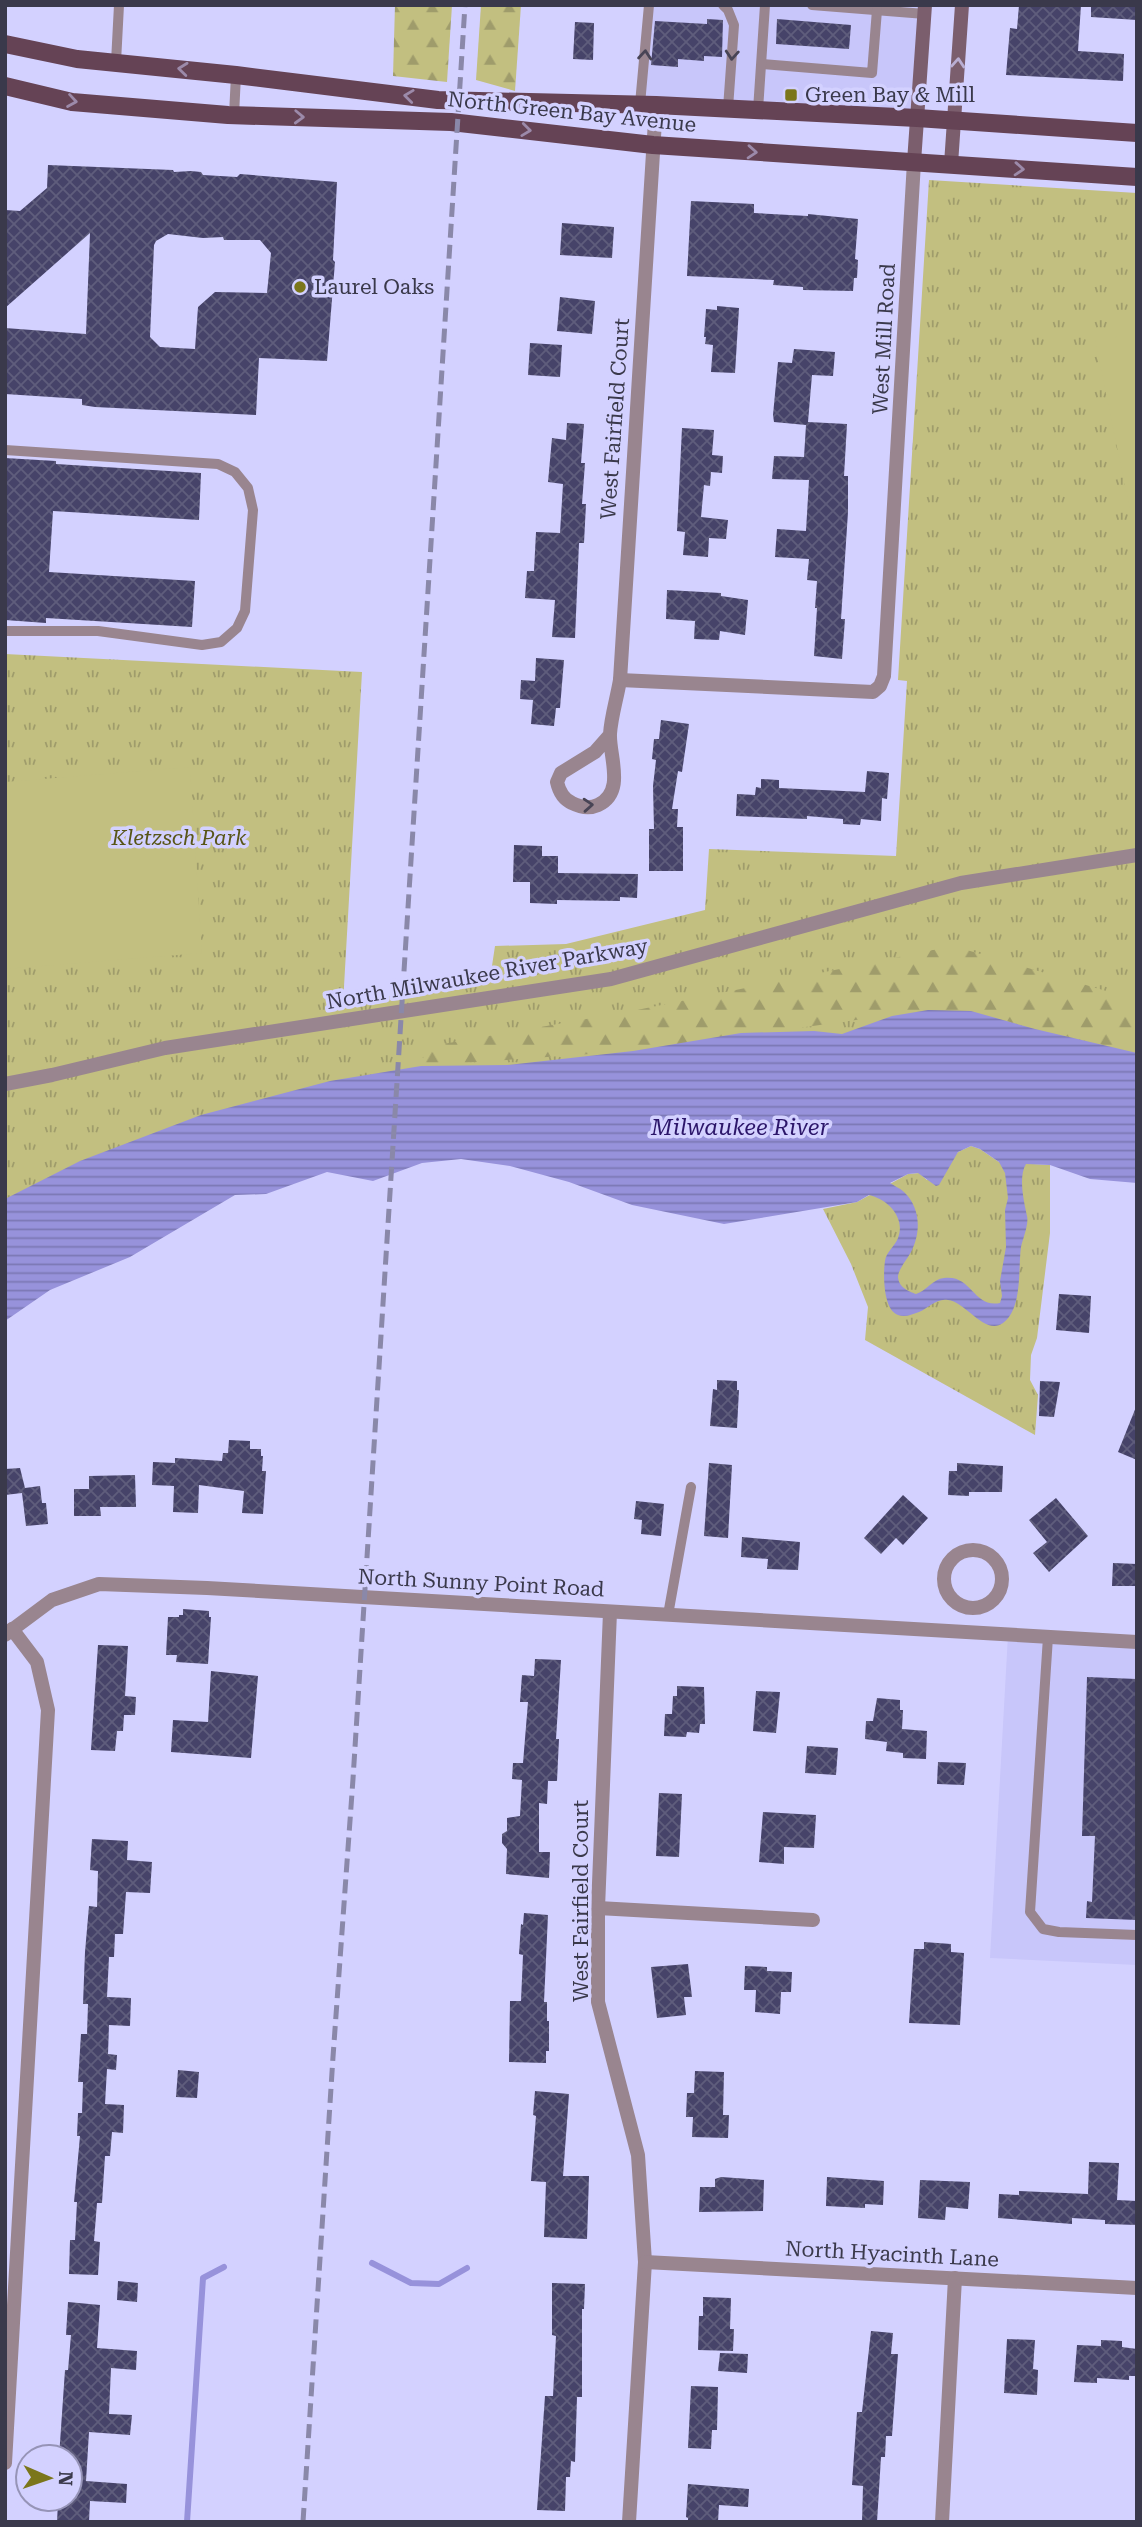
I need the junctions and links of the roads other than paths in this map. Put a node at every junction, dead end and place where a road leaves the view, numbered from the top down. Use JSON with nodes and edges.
{"nodes":[{"id":1,"x":120,"y":5,"type":"edge"},
{"id":2,"x":649,"y":5,"type":"edge"},
{"id":3,"x":723,"y":5,"type":"edge"},
{"id":4,"x":765,"y":5,"type":"edge"},
{"id":5,"x":813,"y":5,"type":"edge"},
{"id":6,"x":962,"y":5,"type":"edge"},
{"id":7,"x":877,"y":10,"type":"junction"},
{"id":8,"x":925,"y":10,"type":"edge"},
{"id":9,"x":5,"y":44,"type":"edge"},
{"id":10,"x":116,"y":62,"type":"junction"},
{"id":11,"x":762,"y":64,"type":"junction"},
{"id":12,"x":236,"y":75,"type":"junction"},
{"id":13,"x":5,"y":86,"type":"edge"},
{"id":14,"x":648,"y":104,"type":"junction"},
{"id":15,"x":728,"y":108,"type":"junction"},
{"id":16,"x":758,"y":110,"type":"junction"},
{"id":17,"x":234,"y":115,"type":"junction"},
{"id":18,"x":917,"y":118,"type":"junction"},
{"id":19,"x":954,"y":121,"type":"junction"},
{"id":20,"x":1137,"y":133,"type":"edge"},
{"id":21,"x":653,"y":145,"type":"junction"},
{"id":22,"x":914,"y":162,"type":"junction"},
{"id":23,"x":951,"y":164,"type":"junction"},
{"id":24,"x":1137,"y":177,"type":"edge"},
{"id":25,"x":5,"y":450,"type":"edge"},
{"id":26,"x":5,"y":631,"type":"edge"},
{"id":27,"x":620,"y":680,"type":"junction"},
{"id":28,"x":610,"y":735,"type":"junction"},
{"id":29,"x":1137,"y":855,"type":"edge"},
{"id":30,"x":5,"y":1084,"type":"edge"},
{"id":31,"x":691,"y":1487,"type":"dead end"},
{"id":32,"x":970,"y":1608,"type":"junction"},
{"id":33,"x":610,"y":1612,"type":"junction"},
{"id":34,"x":668,"y":1615,"type":"junction"},
{"id":35,"x":9,"y":1632,"type":"edge"},
{"id":36,"x":968,"y":1633,"type":"junction"},
{"id":37,"x":1048,"y":1637,"type":"junction"},
{"id":38,"x":1137,"y":1642,"type":"edge"},
{"id":39,"x":598,"y":1908,"type":"junction"},
{"id":40,"x":813,"y":1920,"type":"dead end"},
{"id":41,"x":1137,"y":1935,"type":"edge"},
{"id":42,"x":645,"y":2262,"type":"junction"},
{"id":43,"x":955,"y":2278,"type":"junction"},
{"id":44,"x":1137,"y":2288,"type":"edge"},
{"id":45,"x":5,"y":2463,"type":"edge"},
{"id":46,"x":629,"y":2522,"type":"edge"},
{"id":47,"x":942,"y":2522,"type":"edge"}],
"edges":[{"from":1,"to":10,"type":"lane"},
{"from":14,"to":2,"type":"lane","one_way":true},
{"from":3,"to":15,"type":"lane","one_way":true},
{"from":4,"to":11,"type":"lane"},
{"from":5,"to":7,"type":"lane"},
{"from":19,"to":6,"type":"main road","one_way":true},
{"from":7,"to":8,"type":"lane"},
{"from":7,"to":11,"type":"lane"},
{"from":8,"to":18,"type":"main road","name":"West Mill Road"},
{"from":9,"to":10,"type":"main road","name":"North Green Bay Avenue"},
{"from":12,"to":10,"type":"main road","name":"North Green Bay Avenue","one_way":true},
{"from":11,"to":16,"type":"lane"},
{"from":14,"to":12,"type":"main road","name":"North Green Bay Avenue","one_way":true},
{"from":12,"to":17,"type":"lane"},
{"from":13,"to":17,"type":"main road","name":"North Green Bay Avenue","one_way":true},
{"from":14,"to":15,"type":"main road","name":"North Green Bay Avenue"},
{"from":14,"to":21,"type":"street","name":"West Fairfield Court"},
{"from":15,"to":16,"type":"main road","name":"North Green Bay Avenue"},
{"from":16,"to":18,"type":"main road","name":"North Green Bay Avenue"},
{"from":17,"to":21,"type":"main road","name":"North Green Bay Avenue","one_way":true},
{"from":18,"to":19,"type":"main road","name":"North Green Bay Avenue"},
{"from":18,"to":22,"type":"main road","name":"West Mill Road"},
{"from":19,"to":20,"type":"main road","name":"North Green Bay Avenue"},
{"from":19,"to":23,"type":"main road"},
{"from":21,"to":22,"type":"main road","name":"North Green Bay Avenue","one_way":true},
{"from":21,"to":27,"type":"street","name":"West Fairfield Court"},
{"from":22,"to":23,"type":"main road","name":"North Green Bay Avenue"},
{"from":22,"to":27,"type":"street","name":"West Mill Road"},
{"from":23,"to":24,"type":"main road","name":"North Green Bay Avenue","one_way":true},
{"from":25,"to":26,"type":"lane"},
{"from":27,"to":28,"type":"street","name":"West Fairfield Court"},
{"from":28,"to":28,"type":"street","name":"West Fairfield Court","one_way":true},
{"from":29,"to":30,"type":"street","name":"North Milwaukee River Parkway"},
{"from":31,"to":34,"type":"lane"},
{"from":32,"to":32,"type":"street"},
{"from":32,"to":36,"type":"street"},
{"from":33,"to":34,"type":"street","name":"North Sunny Point Road"},
{"from":33,"to":35,"type":"street","name":"North Sunny Point Road"},
{"from":33,"to":39,"type":"street","name":"West Fairfield Court"},
{"from":34,"to":36,"type":"street","name":"North Sunny Point Road"},
{"from":35,"to":45,"type":"street"},
{"from":36,"to":37,"type":"street","name":"North Sunny Point Road"},
{"from":37,"to":38,"type":"street","name":"North Sunny Point Road"},
{"from":37,"to":41,"type":"lane"},
{"from":39,"to":40,"type":"street"},
{"from":39,"to":42,"type":"street","name":"West Fairfield Court"},
{"from":42,"to":43,"type":"street","name":"North Hyacinth Lane"},
{"from":42,"to":46,"type":"street","name":"West Fairfield Court"},
{"from":43,"to":44,"type":"street","name":"North Hyacinth Lane"},
{"from":43,"to":47,"type":"street"}]}
